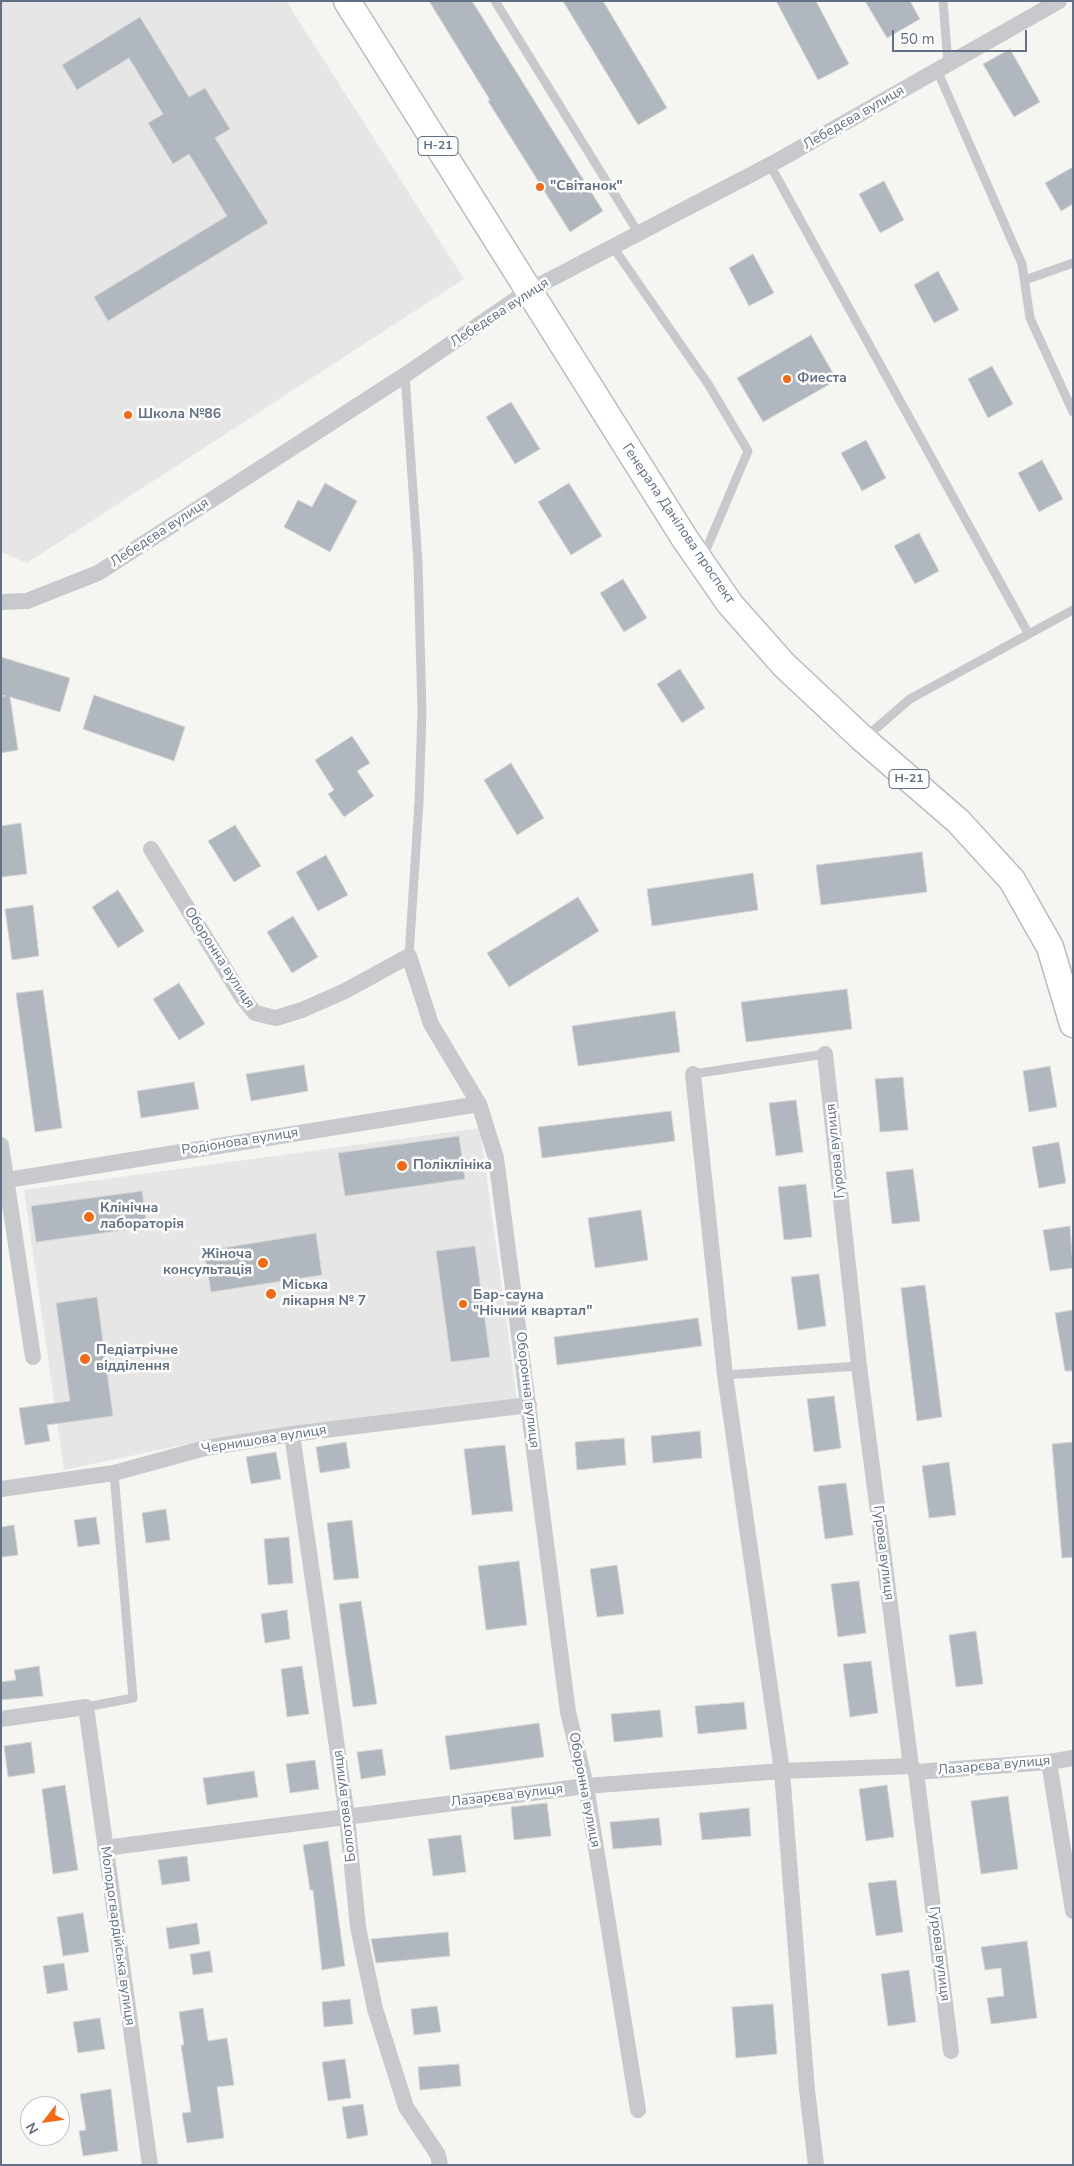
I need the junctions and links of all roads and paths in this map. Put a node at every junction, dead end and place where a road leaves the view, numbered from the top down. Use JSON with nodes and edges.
{"nodes":[{"id":1,"x":347,"y":1,"type":"edge"},
{"id":2,"x":495,"y":1,"type":"edge"},
{"id":3,"x":943,"y":1,"type":"edge"},
{"id":4,"x":1059,"y":1,"type":"edge"},
{"id":5,"x":943,"y":67,"type":"junction"},
{"id":6,"x":770,"y":165,"type":"junction"},
{"id":7,"x":639,"y":234,"type":"junction"},
{"id":8,"x":613,"y":247,"type":"junction"},
{"id":9,"x":1073,"y":263,"type":"edge"},
{"id":10,"x":1025,"y":280,"type":"junction"},
{"id":11,"x":528,"y":291,"type":"junction"},
{"id":12,"x":404,"y":375,"type":"junction"},
{"id":13,"x":1073,"y":412,"type":"edge"},
{"id":14,"x":701,"y":561,"type":"junction"},
{"id":15,"x":1,"y":602,"type":"edge"},
{"id":16,"x":1073,"y":610,"type":"edge"},
{"id":17,"x":1028,"y":634,"type":"junction"},
{"id":18,"x":864,"y":739,"type":"junction"},
{"id":19,"x":151,"y":849,"type":"dead end"},
{"id":20,"x":409,"y":956,"type":"junction"},
{"id":21,"x":1073,"y":1024,"type":"edge"},
{"id":22,"x":825,"y":1054,"type":"joint"},
{"id":23,"x":693,"y":1074,"type":"joint"},
{"id":24,"x":479,"y":1104,"type":"junction"},
{"id":25,"x":1,"y":1145,"type":"edge"},
{"id":26,"x":4,"y":1180,"type":"edge"},
{"id":27,"x":32,"y":1356,"type":"dead end"},
{"id":28,"x":859,"y":1366,"type":"junction"},
{"id":29,"x":725,"y":1375,"type":"junction"},
{"id":30,"x":529,"y":1404,"type":"junction"},
{"id":31,"x":292,"y":1434,"type":"junction"},
{"id":32,"x":114,"y":1473,"type":"junction"},
{"id":33,"x":1,"y":1489,"type":"edge"},
{"id":34,"x":86,"y":1707,"type":"junction"},
{"id":35,"x":1,"y":1719,"type":"edge"},
{"id":36,"x":1073,"y":1758,"type":"edge"},
{"id":37,"x":1049,"y":1762,"type":"junction"},
{"id":38,"x":913,"y":1769,"type":"junction"},
{"id":39,"x":782,"y":1771,"type":"junction"},
{"id":40,"x":586,"y":1786,"type":"junction"},
{"id":41,"x":347,"y":1816,"type":"junction"},
{"id":42,"x":105,"y":1848,"type":"junction"},
{"id":43,"x":1073,"y":1911,"type":"edge"},
{"id":44,"x":951,"y":2051,"type":"dead end"},
{"id":45,"x":638,"y":2110,"type":"dead end"},
{"id":46,"x":150,"y":2165,"type":"edge"},
{"id":47,"x":440,"y":2165,"type":"edge"},
{"id":48,"x":816,"y":2165,"type":"edge"}],
"edges":[{"from":1,"to":11,"type":"main road","name":"Генерала Данілова проспект","number":"Н-21"},
{"from":2,"to":7,"type":"lane"},
{"from":3,"to":5,"type":"lane"},
{"from":4,"to":5,"type":"street","name":"Лебедєва вулиця"},
{"from":5,"to":6,"type":"street","name":"Лебедєва вулиця"},
{"from":5,"to":10,"type":"lane"},
{"from":6,"to":7,"type":"street","name":"Лебедєва вулиця"},
{"from":6,"to":17,"type":"lane"},
{"from":7,"to":8,"type":"street","name":"Лебедєва вулиця"},
{"from":8,"to":11,"type":"street","name":"Лебедєва вулиця"},
{"from":8,"to":14,"type":"lane"},
{"from":9,"to":10,"type":"lane"},
{"from":10,"to":13,"type":"lane"},
{"from":11,"to":12,"type":"street","name":"Лебедєва вулиця"},
{"from":11,"to":14,"type":"main road","name":"Генерала Данілова проспект","number":"Н-21"},
{"from":12,"to":15,"type":"street","name":"Лебедєва вулиця"},
{"from":12,"to":20,"type":"lane"},
{"from":14,"to":18,"type":"main road","name":"Генерала Данілова проспект","number":"Н-21"},
{"from":16,"to":17,"type":"lane"},
{"from":17,"to":18,"type":"lane"},
{"from":18,"to":21,"type":"main road","name":"Генерала Данілова проспект","number":"Н-21"},
{"from":19,"to":20,"type":"street","name":"Оборонна вулиця"},
{"from":20,"to":24,"type":"street","name":"Оборонна вулиця"},
{"from":22,"to":23,"type":"lane"},
{"from":22,"to":28,"type":"street","name":"Гурова вулиця"},
{"from":23,"to":29,"type":"street"},
{"from":24,"to":26,"type":"street","name":"Родіонова вулиця"},
{"from":24,"to":30,"type":"street","name":"Оборонна вулиця"},
{"from":25,"to":26,"type":"street"},
{"from":26,"to":27,"type":"street"},
{"from":28,"to":29,"type":"lane"},
{"from":28,"to":38,"type":"street","name":"Гурова вулиця"},
{"from":29,"to":39,"type":"street"},
{"from":30,"to":31,"type":"street","name":"Чернишова вулиця"},
{"from":30,"to":40,"type":"street","name":"Оборонна вулиця"},
{"from":31,"to":32,"type":"street","name":"Чернишова вулиця"},
{"from":31,"to":41,"type":"street","name":"Болотова вулиця"},
{"from":32,"to":33,"type":"street","name":"Чернишова вулиця"},
{"from":32,"to":34,"type":"lane"},
{"from":34,"to":35,"type":"street"},
{"from":34,"to":42,"type":"street","name":"Молодогвардійська вулиця"},
{"from":36,"to":37,"type":"street","name":"Лазарєва вулиця"},
{"from":37,"to":38,"type":"street","name":"Лазарєва вулиця"},
{"from":37,"to":43,"type":"street"},
{"from":38,"to":39,"type":"street","name":"Лазарєва вулиця"},
{"from":38,"to":44,"type":"street","name":"Гурова вулиця"},
{"from":39,"to":40,"type":"street","name":"Лазарєва вулиця"},
{"from":39,"to":48,"type":"street"},
{"from":40,"to":41,"type":"street","name":"Лазарєва вулиця"},
{"from":40,"to":45,"type":"street","name":"Оборонна вулиця"},
{"from":41,"to":42,"type":"street","name":"Лазарєва вулиця"},
{"from":41,"to":47,"type":"street","name":"Болотова вулиця"},
{"from":42,"to":46,"type":"street","name":"Молодогвардійська вулиця"}]}
